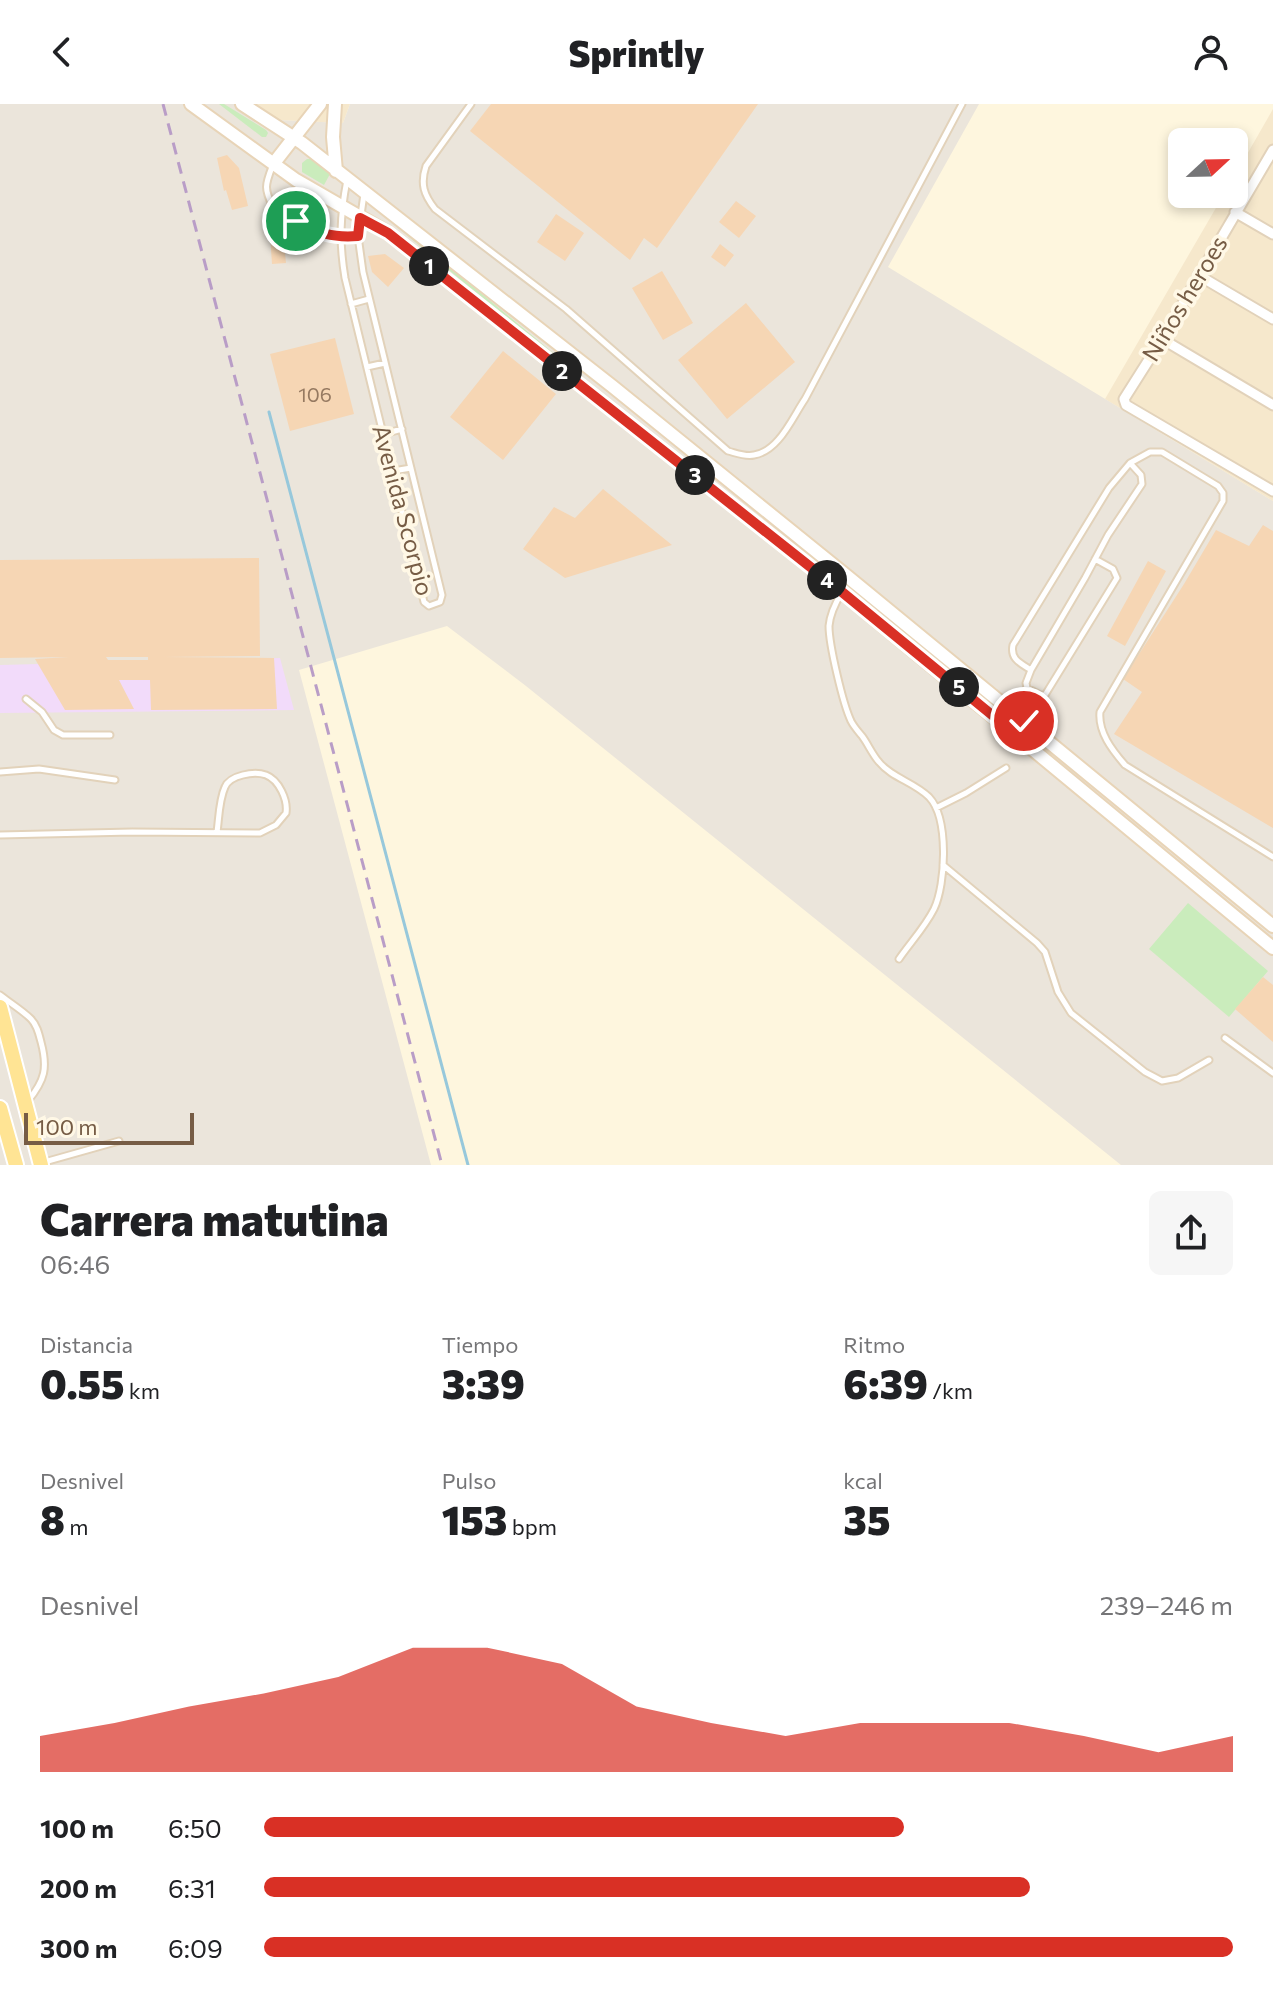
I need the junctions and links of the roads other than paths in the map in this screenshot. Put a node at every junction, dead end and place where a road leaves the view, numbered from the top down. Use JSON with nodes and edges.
{"nodes":[{"id":1,"x":191,"y":104,"type":"edge"},
{"id":2,"x":242,"y":104,"type":"edge"},
{"id":3,"x":320,"y":104,"type":"edge"},
{"id":4,"x":335,"y":104,"type":"edge"},
{"id":5,"x":471,"y":104,"type":"edge"},
{"id":6,"x":962,"y":104,"type":"edge"},
{"id":7,"x":293,"y":137,"type":"junction"},
{"id":8,"x":1273,"y":151,"type":"edge"},
{"id":9,"x":274,"y":163,"type":"junction"},
{"id":10,"x":342,"y":175,"type":"junction"},
{"id":11,"x":364,"y":192,"type":"junction"},
{"id":12,"x":273,"y":207,"type":"dead end"},
{"id":13,"x":342,"y":207,"type":"junction"},
{"id":14,"x":1235,"y":212,"type":"junction"},
{"id":15,"x":360,"y":218,"type":"junction"},
{"id":16,"x":296,"y":221,"type":"dead end"},
{"id":17,"x":1273,"y":234,"type":"edge"},
{"id":18,"x":358,"y":236,"type":"junction"},
{"id":19,"x":340,"y":237,"type":"junction"},
{"id":20,"x":1198,"y":275,"type":"junction"},
{"id":21,"x":369,"y":299,"type":"junction"},
{"id":22,"x":351,"y":304,"type":"junction"},
{"id":23,"x":1273,"y":319,"type":"edge"},
{"id":24,"x":1162,"y":339,"type":"junction"},
{"id":25,"x":385,"y":363,"type":"junction"},
{"id":26,"x":367,"y":367,"type":"junction"},
{"id":27,"x":612,"y":386,"type":"junction"},
{"id":28,"x":601,"y":401,"type":"junction"},
{"id":29,"x":1273,"y":405,"type":"edge"},
{"id":30,"x":402,"y":429,"type":"junction"},
{"id":31,"x":384,"y":434,"type":"junction"},
{"id":32,"x":1130,"y":463,"type":"junction"},
{"id":33,"x":411,"y":468,"type":"junction"},
{"id":34,"x":393,"y":471,"type":"junction"},
{"id":35,"x":1273,"y":491,"type":"edge"},
{"id":36,"x":1095,"y":559,"type":"junction"},
{"id":37,"x":836,"y":567,"type":"junction"},
{"id":38,"x":828,"y":581,"type":"junction"},
{"id":39,"x":842,"y":592,"type":"junction"},
{"id":40,"x":892,"y":612,"type":"junction"},
{"id":41,"x":882,"y":625,"type":"junction"},
{"id":42,"x":1031,"y":670,"type":"junction"},
{"id":43,"x":26,"y":699,"type":"dead end"},
{"id":44,"x":1024,"y":721,"type":"junction"},
{"id":45,"x":1014,"y":733,"type":"junction"},
{"id":46,"x":110,"y":735,"type":"dead end"},
{"id":47,"x":1006,"y":768,"type":"dead end"},
{"id":48,"x":0,"y":772,"type":"edge"},
{"id":49,"x":115,"y":780,"type":"dead end"},
{"id":50,"x":936,"y":808,"type":"junction"},
{"id":51,"x":217,"y":832,"type":"junction"},
{"id":52,"x":0,"y":835,"type":"edge"},
{"id":53,"x":1273,"y":857,"type":"edge"},
{"id":54,"x":943,"y":865,"type":"junction"},
{"id":55,"x":1273,"y":926,"type":"edge"},
{"id":56,"x":1273,"y":948,"type":"edge"},
{"id":57,"x":899,"y":959,"type":"dead end"},
{"id":58,"x":0,"y":995,"type":"edge"},
{"id":59,"x":0,"y":1007,"type":"edge"},
{"id":60,"x":1225,"y":1038,"type":"dead end"},
{"id":61,"x":1209,"y":1060,"type":"dead end"},
{"id":62,"x":1273,"y":1073,"type":"edge"},
{"id":63,"x":25,"y":1105,"type":"junction"},
{"id":64,"x":0,"y":1108,"type":"edge"},
{"id":65,"x":31,"y":1130,"type":"junction"},
{"id":66,"x":8,"y":1136,"type":"junction"},
{"id":67,"x":119,"y":1141,"type":"dead end"},
{"id":68,"x":41,"y":1164,"type":"edge"},
{"id":69,"x":16,"y":1165,"type":"edge"}],
"edges":[{"from":1,"to":9,"type":"main road"},
{"from":2,"to":7,"type":"main road"},
{"from":3,"to":7,"type":"main road"},
{"from":4,"to":10,"type":"main road"},
{"from":5,"to":6,"type":"lane"},
{"from":7,"to":9,"type":"main road"},
{"from":7,"to":10,"type":"main road"},
{"from":8,"to":14,"type":"street","name":"Niños heroes"},
{"from":9,"to":12,"type":"lane"},
{"from":9,"to":13,"type":"main road"},
{"from":10,"to":11,"type":"main road"},
{"from":10,"to":13,"type":"lane","name":"Avenida Scorpio"},
{"from":11,"to":15,"type":"lane","name":"Avenida Scorpio"},
{"from":11,"to":27,"type":"main road"},
{"from":13,"to":15,"type":"main road"},
{"from":13,"to":19,"type":"lane","name":"Avenida Scorpio"},
{"from":14,"to":17,"type":"street"},
{"from":14,"to":20,"type":"street","name":"Niños heroes"},
{"from":15,"to":18,"type":"lane","name":"Avenida Scorpio"},
{"from":15,"to":28,"type":"main road"},
{"from":16,"to":19,"type":"lane"},
{"from":18,"to":19,"type":"lane"},
{"from":18,"to":21,"type":"lane","name":"Avenida Scorpio"},
{"from":19,"to":22,"type":"lane","name":"Avenida Scorpio"},
{"from":20,"to":23,"type":"street"},
{"from":20,"to":24,"type":"street","name":"Niños heroes"},
{"from":21,"to":22,"type":"lane"},
{"from":21,"to":25,"type":"lane","name":"Avenida Scorpio"},
{"from":22,"to":26,"type":"lane","name":"Avenida Scorpio"},
{"from":24,"to":29,"type":"street"},
{"from":24,"to":35,"type":"street","name":"Niños heroes"},
{"from":25,"to":26,"type":"lane"},
{"from":25,"to":30,"type":"lane","name":"Avenida Scorpio"},
{"from":26,"to":31,"type":"lane","name":"Avenida Scorpio"},
{"from":27,"to":28,"type":"main road"},
{"from":27,"to":37,"type":"main road"},
{"from":28,"to":38,"type":"main road"},
{"from":30,"to":31,"type":"lane"},
{"from":30,"to":33,"type":"lane","name":"Avenida Scorpio"},
{"from":31,"to":34,"type":"lane","name":"Avenida Scorpio"},
{"from":32,"to":36,"type":"lane"},
{"from":32,"to":42,"type":"lane"},
{"from":32,"to":53,"type":"lane"},
{"from":33,"to":34,"type":"lane"},
{"from":33,"to":34,"type":"lane","name":"Avenida Scorpio"},
{"from":36,"to":42,"type":"lane"},
{"from":36,"to":42,"type":"lane"},
{"from":37,"to":38,"type":"main road"},
{"from":37,"to":40,"type":"main road"},
{"from":38,"to":39,"type":"main road"},
{"from":39,"to":41,"type":"main road"},
{"from":39,"to":50,"type":"lane"},
{"from":40,"to":41,"type":"main road"},
{"from":40,"to":44,"type":"main road"},
{"from":41,"to":45,"type":"main road"},
{"from":43,"to":46,"type":"lane"},
{"from":44,"to":45,"type":"main road"},
{"from":44,"to":55,"type":"main road"},
{"from":45,"to":56,"type":"main road"},
{"from":47,"to":50,"type":"lane"},
{"from":48,"to":49,"type":"lane"},
{"from":50,"to":54,"type":"lane"},
{"from":51,"to":51,"type":"lane"},
{"from":51,"to":52,"type":"lane"},
{"from":54,"to":57,"type":"lane"},
{"from":54,"to":61,"type":"lane"},
{"from":58,"to":63,"type":"lane"},
{"from":59,"to":63,"type":"main road"},
{"from":60,"to":62,"type":"lane"},
{"from":63,"to":65,"type":"main road"},
{"from":64,"to":66,"type":"main road"},
{"from":65,"to":66,"type":"main road"},
{"from":65,"to":68,"type":"main road"},
{"from":66,"to":69,"type":"main road"},
{"from":67,"to":68,"type":"lane"}]}
